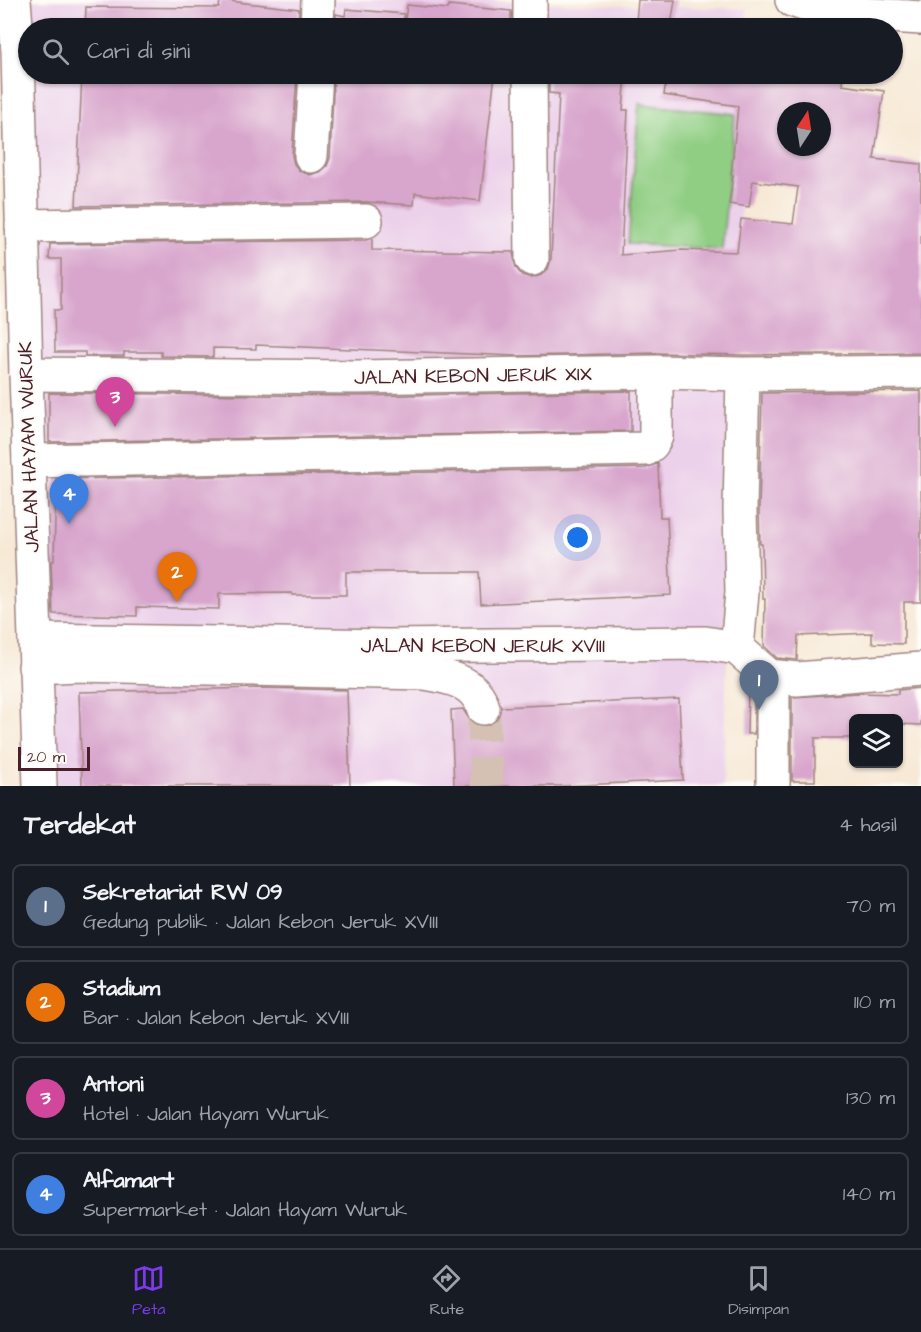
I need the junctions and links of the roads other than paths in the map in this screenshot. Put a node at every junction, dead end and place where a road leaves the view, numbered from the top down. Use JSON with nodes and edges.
{"nodes":[{"id":1,"x":14,"y":0,"type":"edge"},
{"id":2,"x":318,"y":0,"type":"edge"},
{"id":3,"x":530,"y":0,"type":"edge"},
{"id":4,"x":792,"y":0,"type":"edge"},
{"id":5,"x":317,"y":18,"type":"edge"},
{"id":6,"x":530,"y":18,"type":"edge"},
{"id":7,"x":921,"y":18,"type":"edge"},
{"id":8,"x":18,"y":52,"type":"edge"},
{"id":9,"x":19,"y":84,"type":"edge"},
{"id":10,"x":315,"y":84,"type":"edge"},
{"id":11,"x":530,"y":84,"type":"edge"},
{"id":12,"x":311,"y":156,"type":"dead end"},
{"id":13,"x":366,"y":221,"type":"dead end"},
{"id":14,"x":22,"y":226,"type":"junction"},
{"id":15,"x":532,"y":260,"type":"dead end"},
{"id":16,"x":656,"y":372,"type":"junction"},
{"id":17,"x":921,"y":372,"type":"edge"},
{"id":18,"x":26,"y":374,"type":"junction"},
{"id":19,"x":743,"y":374,"type":"junction"},
{"id":20,"x":28,"y":461,"type":"junction"},
{"id":21,"x":737,"y":648,"type":"junction"},
{"id":22,"x":35,"y":653,"type":"junction"},
{"id":23,"x":921,"y":669,"type":"edge"},
{"id":24,"x":769,"y":676,"type":"junction"},
{"id":25,"x":483,"y":708,"type":"tunnel mouth"},
{"id":26,"x":40,"y":786,"type":"edge"},
{"id":27,"x":773,"y":786,"type":"edge"}],
"edges":[{"from":1,"to":8,"type":"street","name":"JALAN HAYAM WURUK"},
{"from":2,"to":5,"type":"street"},
{"from":3,"to":6,"type":"street"},
{"from":4,"to":7,"type":"street"},
{"from":9,"to":14,"type":"street","name":"JALAN HAYAM WURUK"},
{"from":10,"to":12,"type":"street"},
{"from":11,"to":15,"type":"street"},
{"from":13,"to":14,"type":"street"},
{"from":14,"to":18,"type":"street","name":"JALAN HAYAM WURUK"},
{"from":16,"to":18,"type":"street","name":"JALAN KEBON JERUK XIX"},
{"from":16,"to":19,"type":"street","name":"JALAN KEBON JERUK XIX"},
{"from":16,"to":20,"type":"street"},
{"from":17,"to":19,"type":"street","name":"JALAN KEBON JERUK XIX"},
{"from":18,"to":20,"type":"street","name":"JALAN HAYAM WURUK"},
{"from":19,"to":21,"type":"street"},
{"from":20,"to":22,"type":"street","name":"JALAN HAYAM WURUK"},
{"from":21,"to":22,"type":"street","name":"JALAN KEBON JERUK XVIII"},
{"from":21,"to":24,"type":"street"},
{"from":22,"to":25,"type":"street"},
{"from":22,"to":26,"type":"street","name":"JALAN HAYAM WURUK"},
{"from":23,"to":24,"type":"street"},
{"from":24,"to":27,"type":"street"}]}
